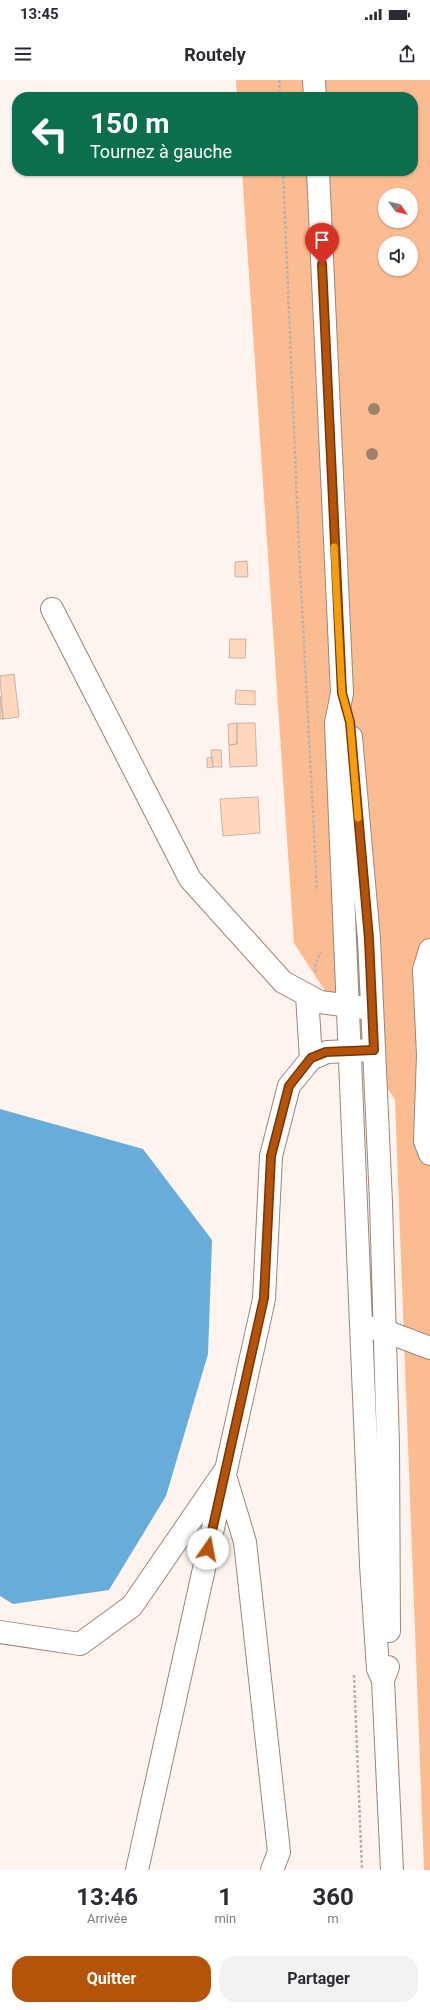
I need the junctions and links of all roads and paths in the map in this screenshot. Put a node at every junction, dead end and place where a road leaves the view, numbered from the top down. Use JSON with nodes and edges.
{"nodes":[{"id":1,"x":279,"y":80,"type":"edge"},
{"id":2,"x":314,"y":80,"type":"edge"},
{"id":3,"x":280,"y":92,"type":"edge"},
{"id":4,"x":315,"y":92,"type":"edge"},
{"id":5,"x":318,"y":176,"type":"edge"},
{"id":6,"x":52,"y":609,"type":"dead end"},
{"id":7,"x":342,"y":693,"type":"junction"},
{"id":8,"x":430,"y":950,"type":"edge"},
{"id":9,"x":307,"y":995,"type":"junction"},
{"id":10,"x":347,"y":1006,"type":"junction"},
{"id":11,"x":372,"y":1009,"type":"junction"},
{"id":12,"x":349,"y":1050,"type":"junction"},
{"id":13,"x":374,"y":1050,"type":"junction"},
{"id":14,"x":311,"y":1058,"type":"junction"},
{"id":15,"x":430,"y":1154,"type":"edge"},
{"id":16,"x":362,"y":1326,"type":"junction"},
{"id":17,"x":385,"y":1331,"type":"junction"},
{"id":18,"x":430,"y":1348,"type":"edge"},
{"id":19,"x":224,"y":1472,"type":"junction"},
{"id":20,"x":0,"y":1632,"type":"edge"},
{"id":21,"x":383,"y":1680,"type":"junction"},
{"id":22,"x":137,"y":1870,"type":"edge"},
{"id":23,"x":272,"y":1870,"type":"edge"},
{"id":24,"x":392,"y":1870,"type":"edge"}],
"edges":[{"from":1,"to":3,"type":"path"},
{"from":2,"to":4,"type":"main road"},
{"from":5,"to":7,"type":"main road"},
{"from":6,"to":9,"type":"main road"},
{"from":7,"to":10,"type":"main road"},
{"from":7,"to":11,"type":"main road"},
{"from":8,"to":15,"type":"main road"},
{"from":9,"to":10,"type":"main road"},
{"from":9,"to":14,"type":"main road"},
{"from":10,"to":11,"type":"main road"},
{"from":10,"to":12,"type":"main road"},
{"from":11,"to":13,"type":"main road"},
{"from":12,"to":13,"type":"main road"},
{"from":12,"to":14,"type":"main road"},
{"from":12,"to":16,"type":"main road"},
{"from":13,"to":17,"type":"main road"},
{"from":14,"to":19,"type":"main road"},
{"from":16,"to":17,"type":"main road"},
{"from":16,"to":21,"type":"main road"},
{"from":17,"to":18,"type":"main road"},
{"from":17,"to":21,"type":"main road"},
{"from":19,"to":20,"type":"main road"},
{"from":19,"to":22,"type":"main road"},
{"from":19,"to":23,"type":"main road"},
{"from":21,"to":24,"type":"main road"}]}
